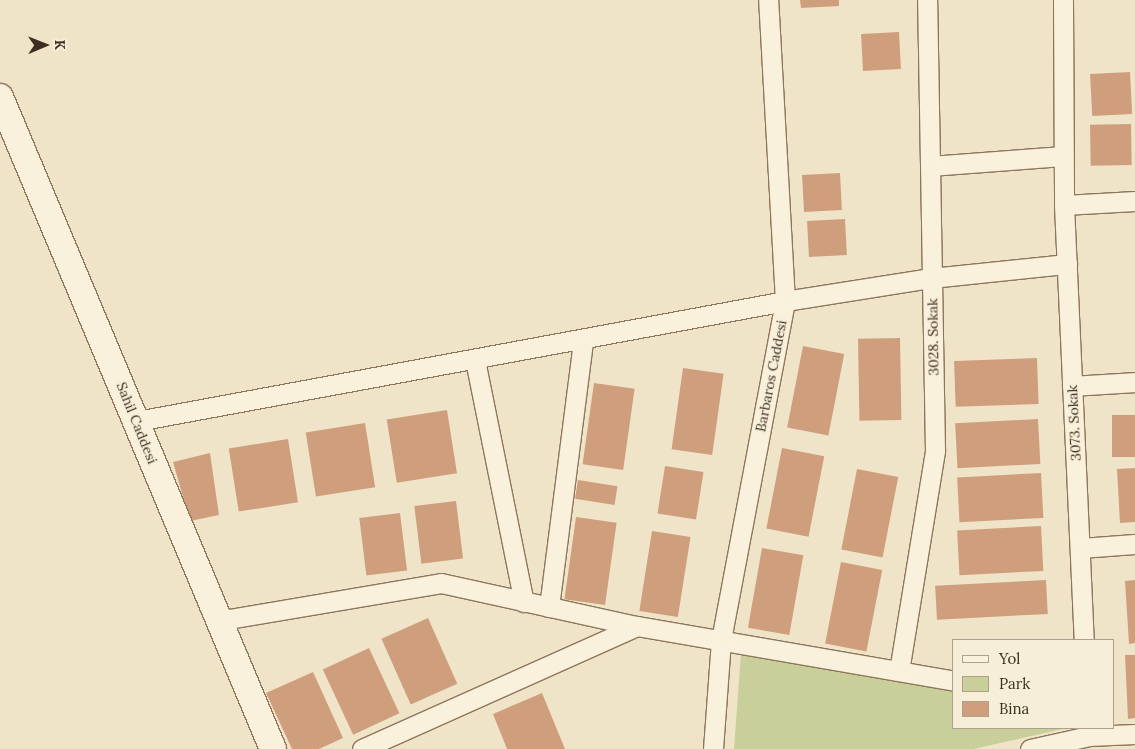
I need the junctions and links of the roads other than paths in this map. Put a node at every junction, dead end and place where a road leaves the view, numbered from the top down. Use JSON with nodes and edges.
{"nodes":[{"id":1,"x":768,"y":0,"type":"edge"},
{"id":2,"x":927,"y":0,"type":"edge"},
{"id":3,"x":1063,"y":0,"type":"edge"},
{"id":4,"x":0,"y":97,"type":"edge"},
{"id":5,"x":1063,"y":156,"type":"junction"},
{"id":6,"x":930,"y":166,"type":"junction"},
{"id":7,"x":1135,"y":201,"type":"edge"},
{"id":8,"x":1064,"y":205,"type":"junction"},
{"id":9,"x":1067,"y":264,"type":"junction"},
{"id":10,"x":931,"y":278,"type":"junction"},
{"id":11,"x":784,"y":302,"type":"junction"},
{"id":12,"x":583,"y":341,"type":"junction"},
{"id":13,"x":475,"y":360,"type":"junction"},
{"id":14,"x":1135,"y":382,"type":"edge"},
{"id":15,"x":1072,"y":386,"type":"junction"},
{"id":16,"x":137,"y":421,"type":"junction"},
{"id":17,"x":1135,"y":544,"type":"edge"},
{"id":18,"x":1080,"y":548,"type":"junction"},
{"id":19,"x":524,"y":602,"type":"junction"},
{"id":20,"x":549,"y":607,"type":"junction"},
{"id":21,"x":217,"y":621,"type":"junction"},
{"id":22,"x":637,"y":626,"type":"junction"},
{"id":23,"x":1084,"y":639,"type":"edge"},
{"id":24,"x":721,"y":640,"type":"junction"},
{"id":25,"x":899,"y":672,"type":"junction"},
{"id":26,"x":952,"y":681,"type":"edge"},
{"id":27,"x":1135,"y":734,"type":"edge"},
{"id":28,"x":1089,"y":738,"type":"edge"},
{"id":29,"x":273,"y":749,"type":"edge"},
{"id":30,"x":362,"y":749,"type":"edge"},
{"id":31,"x":713,"y":749,"type":"edge"},
{"id":32,"x":1030,"y":749,"type":"edge"}],
"edges":[{"from":1,"to":11,"type":"street","name":"Barbaros Caddesi"},
{"from":2,"to":6,"type":"street","name":"3028. Sokak"},
{"from":3,"to":5,"type":"street","name":"3073. Sokak"},
{"from":4,"to":16,"type":"street","name":"Sahil Caddesi"},
{"from":5,"to":6,"type":"street"},
{"from":5,"to":8,"type":"street","name":"3073. Sokak"},
{"from":6,"to":10,"type":"street","name":"3028. Sokak"},
{"from":7,"to":8,"type":"street"},
{"from":8,"to":9,"type":"street","name":"3073. Sokak"},
{"from":9,"to":10,"type":"street"},
{"from":9,"to":15,"type":"street","name":"3073. Sokak"},
{"from":10,"to":11,"type":"street"},
{"from":10,"to":25,"type":"street","name":"3028. Sokak"},
{"from":11,"to":12,"type":"street"},
{"from":11,"to":24,"type":"street","name":"Barbaros Caddesi"},
{"from":12,"to":13,"type":"street"},
{"from":12,"to":20,"type":"street"},
{"from":13,"to":16,"type":"street"},
{"from":13,"to":19,"type":"street"},
{"from":14,"to":15,"type":"street"},
{"from":15,"to":18,"type":"street","name":"3073. Sokak"},
{"from":16,"to":21,"type":"street","name":"Sahil Caddesi"},
{"from":17,"to":18,"type":"street"},
{"from":18,"to":23,"type":"street","name":"3073. Sokak"},
{"from":19,"to":20,"type":"street"},
{"from":19,"to":21,"type":"street"},
{"from":20,"to":22,"type":"street"},
{"from":21,"to":29,"type":"street","name":"Sahil Caddesi"},
{"from":22,"to":24,"type":"street"},
{"from":22,"to":30,"type":"street"},
{"from":24,"to":25,"type":"street"},
{"from":24,"to":31,"type":"street","name":"Barbaros Caddesi"},
{"from":25,"to":26,"type":"street"},
{"from":27,"to":28,"type":"street"},
{"from":28,"to":32,"type":"street"}]}
